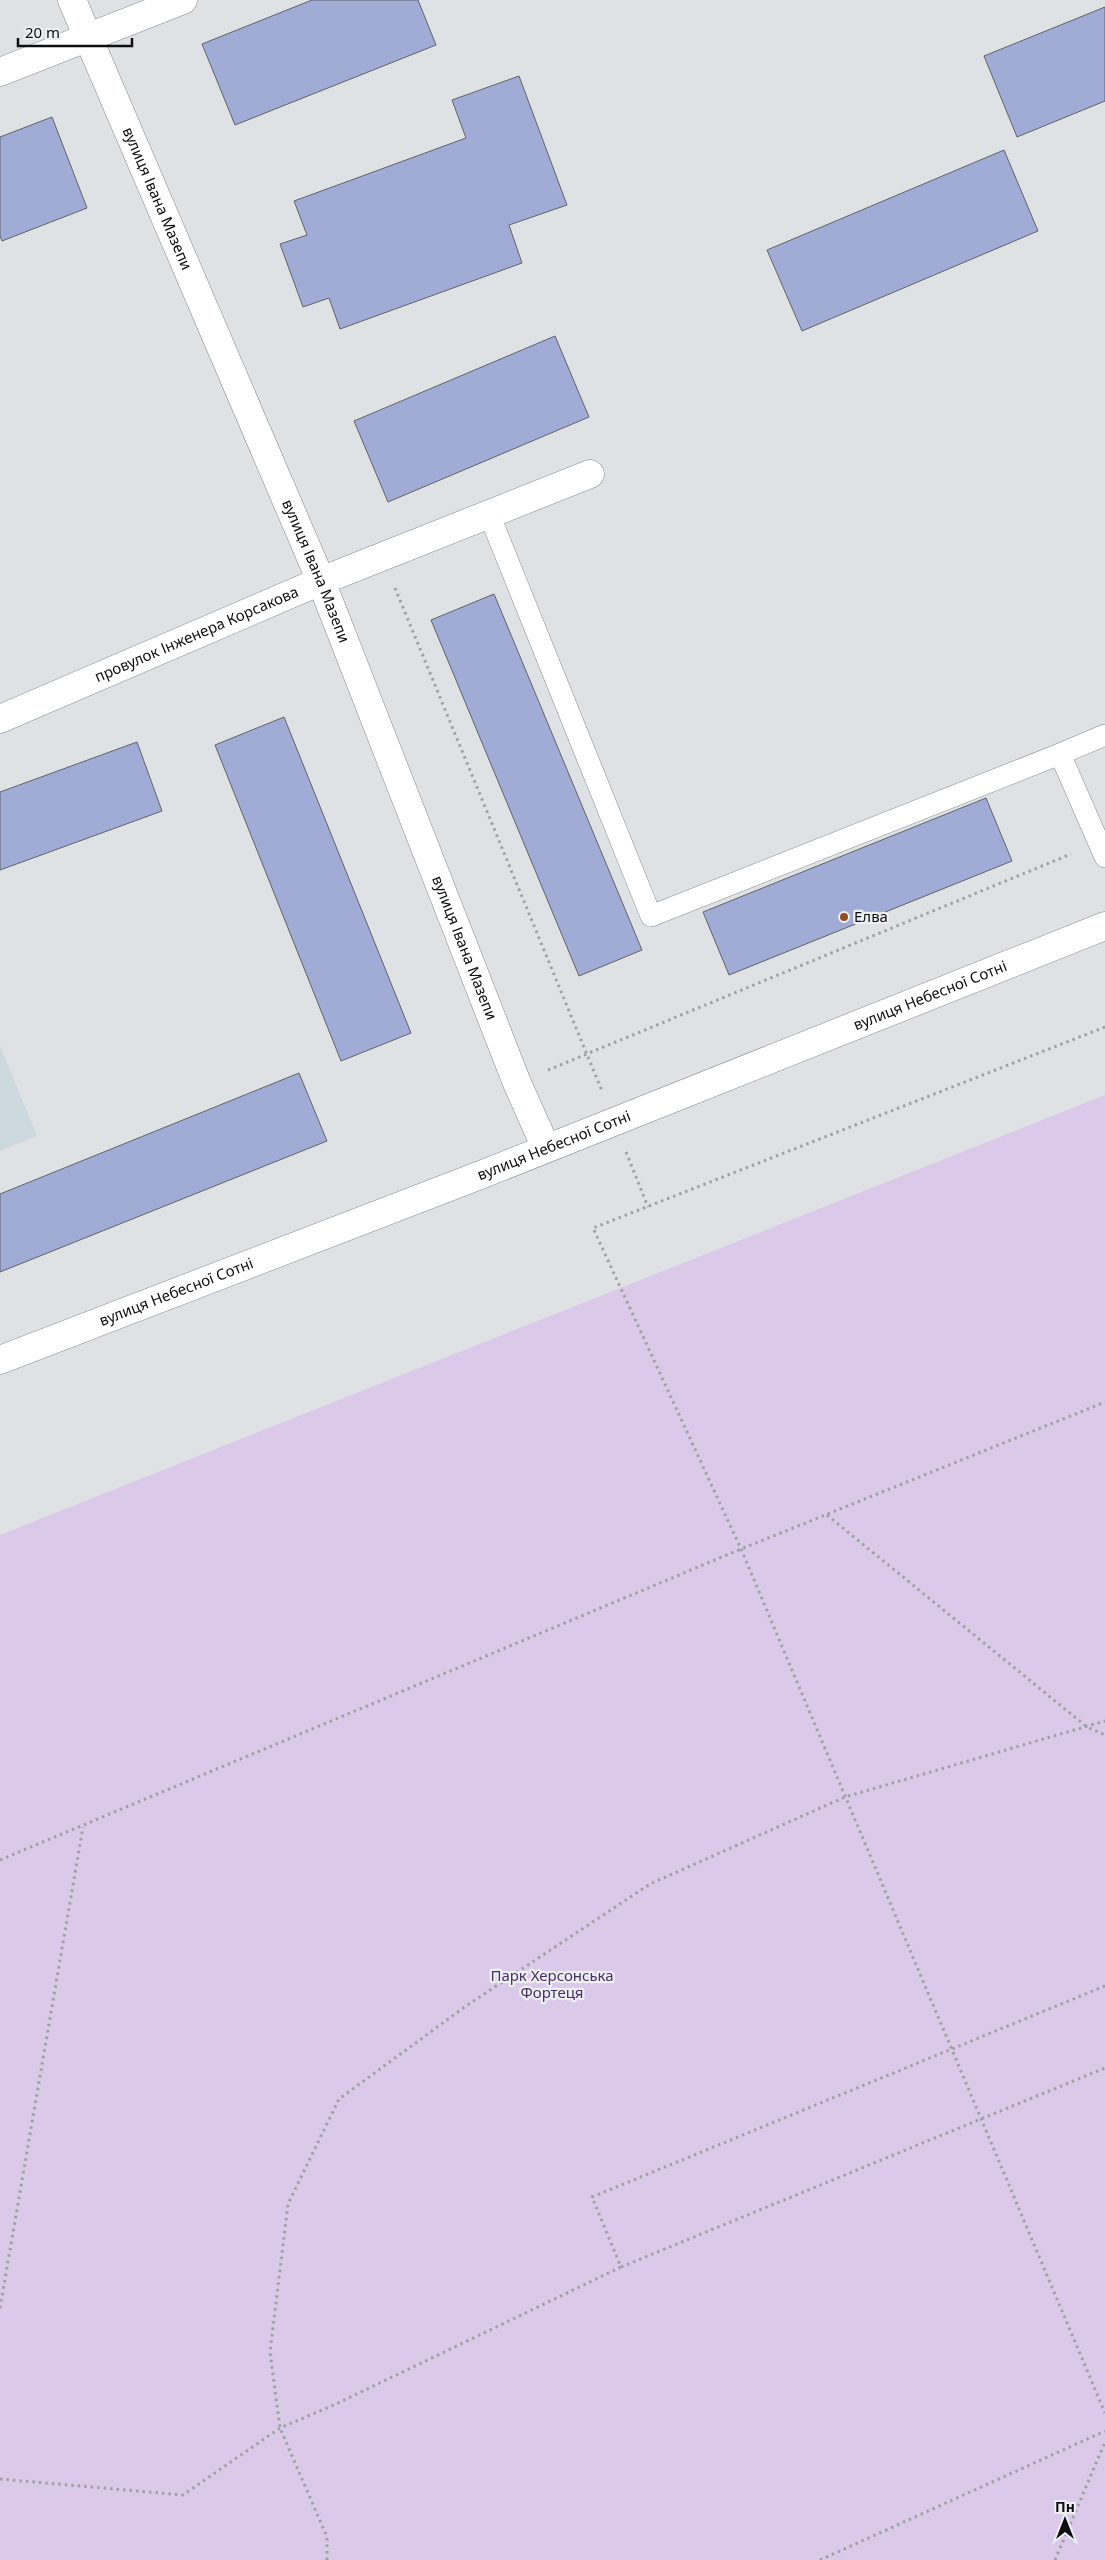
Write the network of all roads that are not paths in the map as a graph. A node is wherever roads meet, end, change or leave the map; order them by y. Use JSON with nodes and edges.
{"nodes":[{"id":1,"x":72,"y":0,"type":"edge"},
{"id":2,"x":183,"y":0,"type":"edge"},
{"id":3,"x":87,"y":38,"type":"junction"},
{"id":4,"x":0,"y":72,"type":"edge"},
{"id":5,"x":590,"y":474,"type":"dead end"},
{"id":6,"x":490,"y":514,"type":"junction"},
{"id":7,"x":321,"y":581,"type":"junction"},
{"id":8,"x":0,"y":719,"type":"edge"},
{"id":9,"x":1105,"y":735,"type":"edge"},
{"id":10,"x":1060,"y":754,"type":"junction"},
{"id":11,"x":1102,"y":850,"type":"edge"},
{"id":12,"x":1105,"y":926,"type":"edge"},
{"id":13,"x":546,"y":1148,"type":"junction"},
{"id":14,"x":0,"y":1360,"type":"edge"}],
"edges":[{"from":1,"to":3,"type":"street","name":"вулиця Івана Мазепи"},
{"from":2,"to":3,"type":"street"},
{"from":3,"to":4,"type":"street"},
{"from":3,"to":7,"type":"street","name":"вулиця Івана Мазепи"},
{"from":5,"to":6,"type":"street","name":"провулок Інженера Корсакова"},
{"from":6,"to":7,"type":"street","name":"провулок Інженера Корсакова"},
{"from":6,"to":10,"type":"lane"},
{"from":7,"to":8,"type":"street","name":"провулок Інженера Корсакова"},
{"from":7,"to":13,"type":"street","name":"вулиця Івана Мазепи"},
{"from":9,"to":10,"type":"lane"},
{"from":10,"to":11,"type":"lane"},
{"from":12,"to":13,"type":"street","name":"вулиця Небесної Сотні"},
{"from":13,"to":14,"type":"street","name":"вулиця Небесної Сотні"}]}
